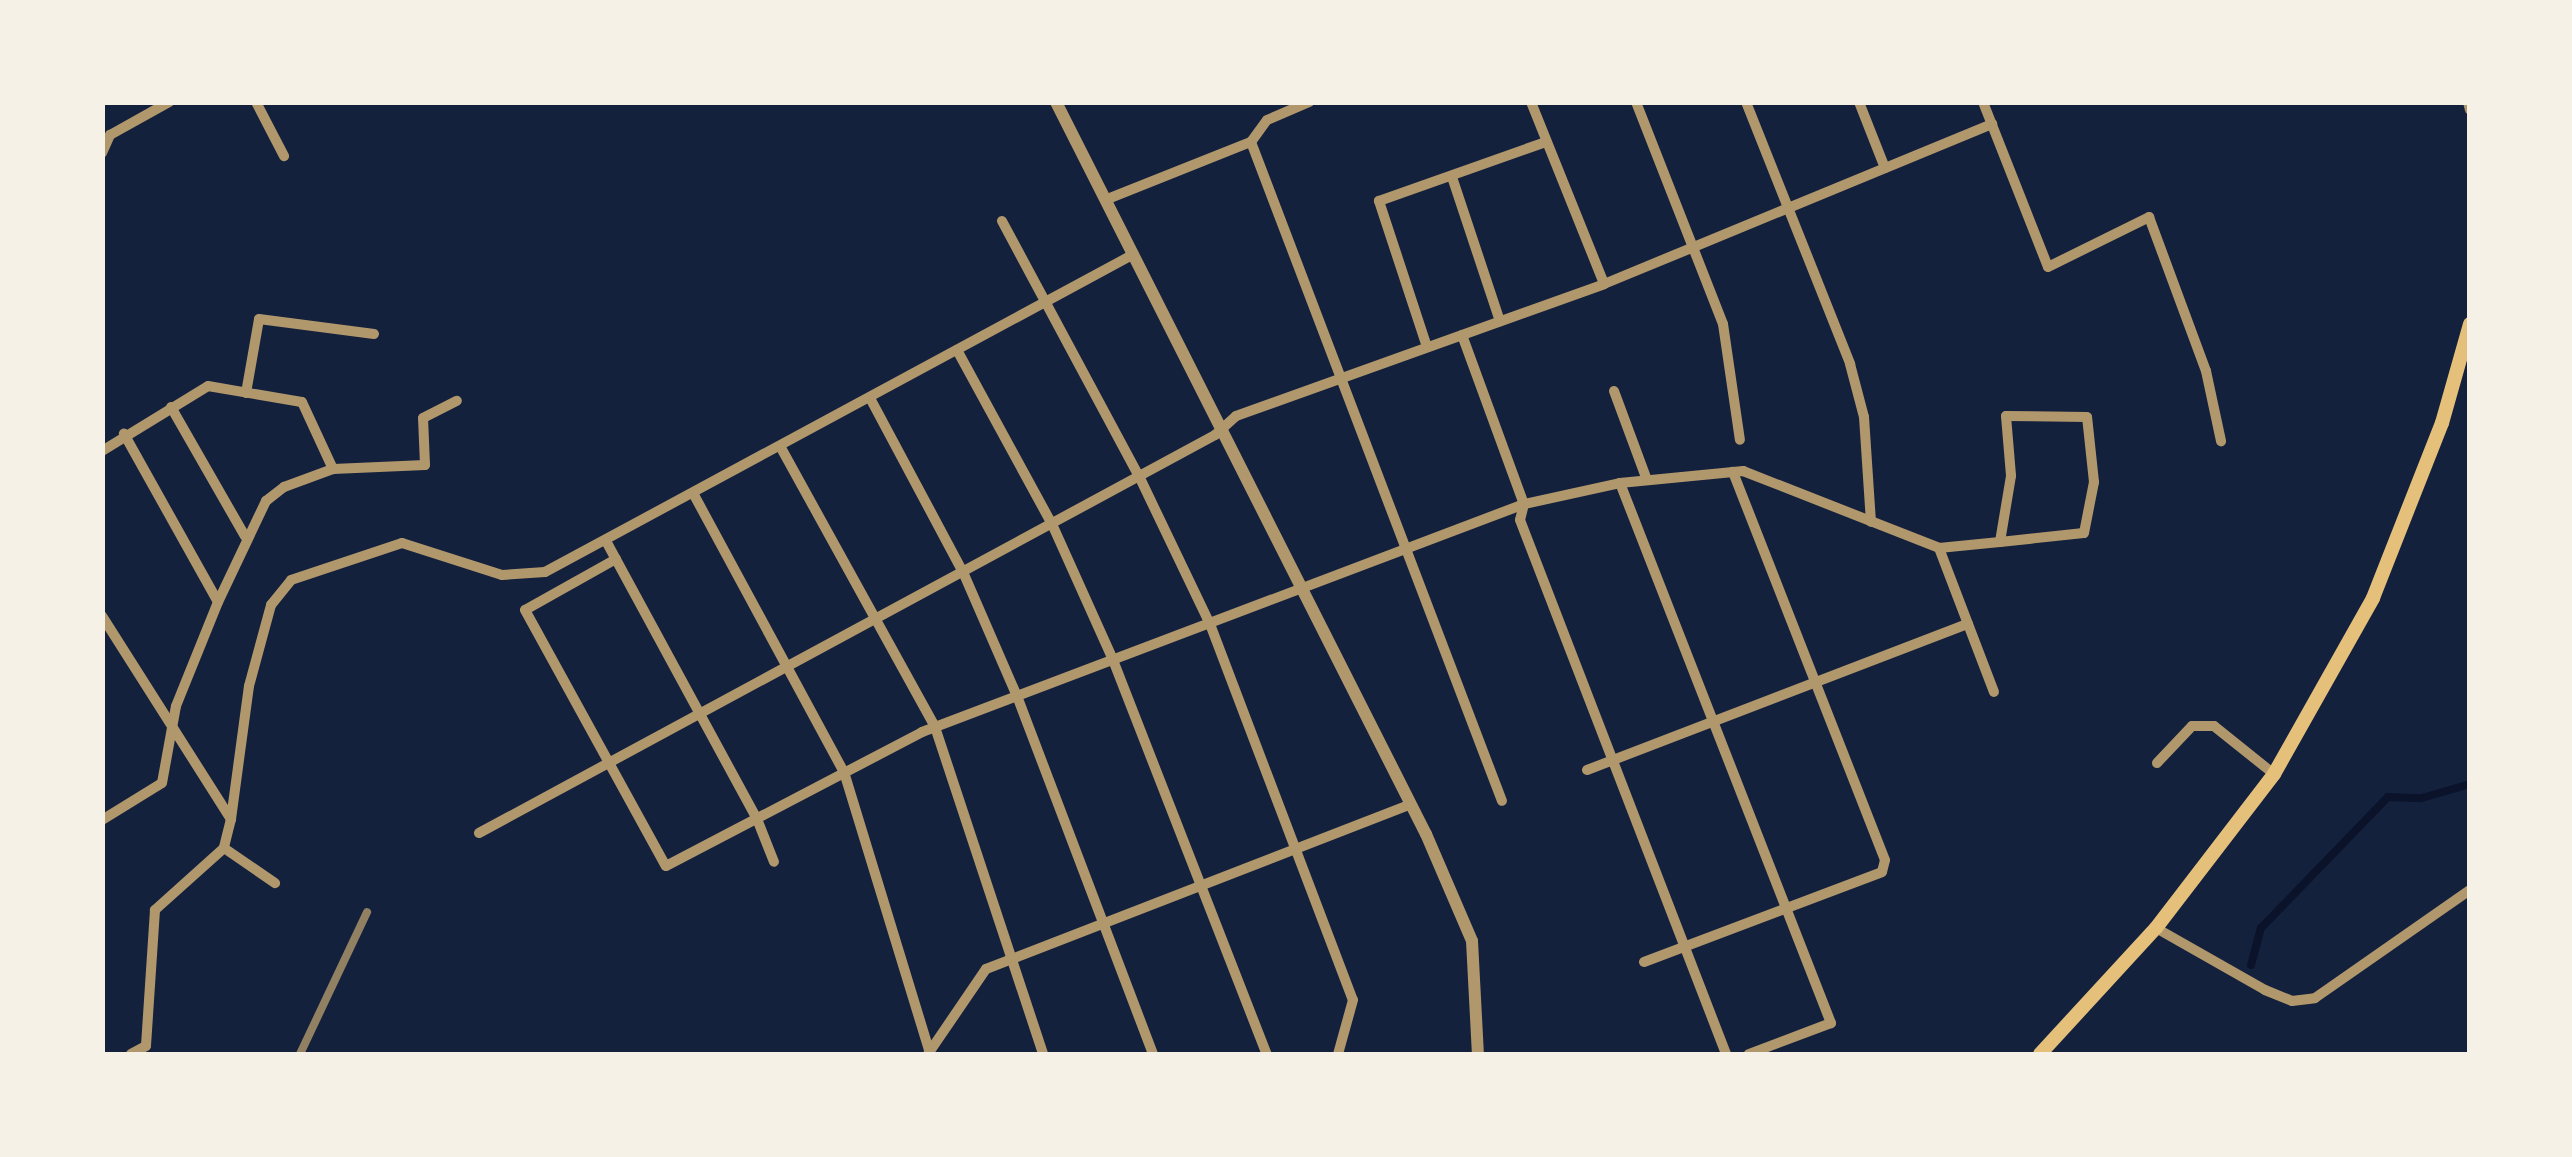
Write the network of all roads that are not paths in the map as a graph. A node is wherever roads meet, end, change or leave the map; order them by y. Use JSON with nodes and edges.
{"nodes":[{"id":1,"x":169,"y":102,"type":"edge"},
{"id":2,"x":256,"y":102,"type":"edge"},
{"id":3,"x":1056,"y":102,"type":"edge"},
{"id":4,"x":1310,"y":102,"type":"edge"},
{"id":5,"x":1531,"y":102,"type":"edge"},
{"id":6,"x":1636,"y":102,"type":"edge"},
{"id":7,"x":1746,"y":102,"type":"edge"},
{"id":8,"x":1859,"y":102,"type":"edge"},
{"id":9,"x":1983,"y":102,"type":"edge"},
{"id":10,"x":1992,"y":124,"type":"junction"},
{"id":11,"x":1252,"y":142,"type":"junction"},
{"id":12,"x":1546,"y":142,"type":"junction"},
{"id":13,"x":102,"y":153,"type":"edge"},
{"id":14,"x":284,"y":156,"type":"dead end"},
{"id":15,"x":1886,"y":168,"type":"junction"},
{"id":16,"x":1452,"y":177,"type":"junction"},
{"id":17,"x":1105,"y":200,"type":"junction"},
{"id":18,"x":1790,"y":209,"type":"junction"},
{"id":19,"x":1002,"y":221,"type":"dead end"},
{"id":20,"x":1694,"y":248,"type":"junction"},
{"id":21,"x":1134,"y":254,"type":"junction"},
{"id":22,"x":1604,"y":284,"type":"junction"},
{"id":23,"x":1045,"y":302,"type":"junction"},
{"id":24,"x":1500,"y":321,"type":"junction"},
{"id":25,"x":2470,"y":324,"type":"edge"},
{"id":26,"x":374,"y":334,"type":"dead end"},
{"id":27,"x":1462,"y":335,"type":"junction"},
{"id":28,"x":1427,"y":347,"type":"junction"},
{"id":29,"x":957,"y":350,"type":"junction"},
{"id":30,"x":1338,"y":378,"type":"junction"},
{"id":31,"x":1614,"y":391,"type":"dead end"},
{"id":32,"x":246,"y":393,"type":"junction"},
{"id":33,"x":870,"y":398,"type":"junction"},
{"id":34,"x":456,"y":400,"type":"dead end"},
{"id":35,"x":171,"y":407,"type":"junction"},
{"id":36,"x":1224,"y":424,"type":"junction"},
{"id":37,"x":124,"y":434,"type":"junction"},
{"id":38,"x":1740,"y":440,"type":"dead end"},
{"id":39,"x":2221,"y":441,"type":"dead end"},
{"id":40,"x":780,"y":446,"type":"junction"},
{"id":41,"x":102,"y":451,"type":"edge"},
{"id":42,"x":333,"y":469,"type":"junction"},
{"id":43,"x":1734,"y":472,"type":"junction"},
{"id":44,"x":1139,"y":476,"type":"junction"},
{"id":45,"x":1647,"y":480,"type":"junction"},
{"id":46,"x":1620,"y":482,"type":"junction"},
{"id":47,"x":694,"y":493,"type":"junction"},
{"id":48,"x":1524,"y":504,"type":"junction"},
{"id":49,"x":1871,"y":522,"type":"junction"},
{"id":50,"x":1052,"y":524,"type":"junction"},
{"id":51,"x":245,"y":536,"type":"junction"},
{"id":52,"x":606,"y":540,"type":"junction"},
{"id":53,"x":2000,"y":542,"type":"junction"},
{"id":54,"x":1939,"y":548,"type":"junction"},
{"id":55,"x":1406,"y":550,"type":"junction"},
{"id":56,"x":616,"y":559,"type":"junction"},
{"id":57,"x":963,"y":572,"type":"junction"},
{"id":58,"x":1304,"y":589,"type":"junction"},
{"id":59,"x":218,"y":602,"type":"junction"},
{"id":60,"x":102,"y":616,"type":"edge"},
{"id":61,"x":875,"y":619,"type":"junction"},
{"id":62,"x":1210,"y":624,"type":"junction"},
{"id":63,"x":1968,"y":624,"type":"junction"},
{"id":64,"x":1113,"y":660,"type":"junction"},
{"id":65,"x":788,"y":666,"type":"junction"},
{"id":66,"x":1816,"y":683,"type":"junction"},
{"id":67,"x":1994,"y":692,"type":"dead end"},
{"id":68,"x":1018,"y":696,"type":"junction"},
{"id":69,"x":700,"y":714,"type":"junction"},
{"id":70,"x":1714,"y":722,"type":"junction"},
{"id":71,"x":934,"y":727,"type":"junction"},
{"id":72,"x":174,"y":732,"type":"junction"},
{"id":73,"x":1613,"y":760,"type":"junction"},
{"id":74,"x":609,"y":763,"type":"junction"},
{"id":75,"x":2157,"y":763,"type":"dead end"},
{"id":76,"x":1587,"y":770,"type":"dead end"},
{"id":77,"x":844,"y":772,"type":"junction"},
{"id":78,"x":2274,"y":774,"type":"junction"},
{"id":79,"x":1502,"y":801,"type":"dead end"},
{"id":80,"x":1411,"y":804,"type":"junction"},
{"id":81,"x":231,"y":819,"type":"junction"},
{"id":82,"x":757,"y":819,"type":"junction"},
{"id":83,"x":102,"y":820,"type":"edge"},
{"id":84,"x":479,"y":833,"type":"dead end"},
{"id":85,"x":224,"y":848,"type":"junction"},
{"id":86,"x":1295,"y":848,"type":"junction"},
{"id":87,"x":774,"y":862,"type":"dead end"},
{"id":88,"x":275,"y":883,"type":"dead end"},
{"id":89,"x":1200,"y":886,"type":"junction"},
{"id":90,"x":2470,"y":890,"type":"edge"},
{"id":91,"x":1785,"y":910,"type":"junction"},
{"id":92,"x":1104,"y":923,"type":"junction"},
{"id":93,"x":2156,"y":928,"type":"junction"},
{"id":94,"x":1684,"y":948,"type":"junction"},
{"id":95,"x":1007,"y":960,"type":"junction"},
{"id":96,"x":1644,"y":962,"type":"dead end"},
{"id":97,"x":131,"y":1054,"type":"edge"},
{"id":98,"x":929,"y":1054,"type":"edge"},
{"id":99,"x":1043,"y":1054,"type":"edge"},
{"id":100,"x":1154,"y":1054,"type":"edge"},
{"id":101,"x":1266,"y":1054,"type":"edge"},
{"id":102,"x":1338,"y":1054,"type":"edge"},
{"id":103,"x":1478,"y":1054,"type":"edge"},
{"id":104,"x":1726,"y":1054,"type":"edge"},
{"id":105,"x":1749,"y":1054,"type":"edge"},
{"id":106,"x":2040,"y":1054,"type":"edge"}],
"edges":[{"from":1,"to":13,"type":"street"},
{"from":2,"to":14,"type":"street"},
{"from":3,"to":17,"type":"street"},
{"from":4,"to":11,"type":"street"},
{"from":5,"to":12,"type":"street"},
{"from":6,"to":20,"type":"street"},
{"from":7,"to":18,"type":"street"},
{"from":8,"to":15,"type":"street"},
{"from":9,"to":10,"type":"street"},
{"from":10,"to":15,"type":"street"},
{"from":10,"to":39,"type":"street"},
{"from":11,"to":17,"type":"street"},
{"from":11,"to":30,"type":"street"},
{"from":12,"to":16,"type":"street"},
{"from":12,"to":22,"type":"street"},
{"from":15,"to":18,"type":"street"},
{"from":16,"to":24,"type":"street"},
{"from":16,"to":28,"type":"street"},
{"from":17,"to":21,"type":"street"},
{"from":18,"to":20,"type":"street"},
{"from":18,"to":49,"type":"street"},
{"from":19,"to":23,"type":"street"},
{"from":20,"to":22,"type":"street"},
{"from":20,"to":38,"type":"street"},
{"from":21,"to":23,"type":"street"},
{"from":21,"to":36,"type":"street"},
{"from":22,"to":24,"type":"street"},
{"from":23,"to":29,"type":"street"},
{"from":23,"to":44,"type":"street"},
{"from":24,"to":27,"type":"street"},
{"from":25,"to":78,"type":"main road"},
{"from":26,"to":32,"type":"street"},
{"from":27,"to":28,"type":"street"},
{"from":27,"to":48,"type":"street"},
{"from":28,"to":30,"type":"street"},
{"from":29,"to":33,"type":"street"},
{"from":29,"to":50,"type":"street"},
{"from":30,"to":36,"type":"street"},
{"from":30,"to":55,"type":"street"},
{"from":31,"to":45,"type":"street"},
{"from":32,"to":35,"type":"street"},
{"from":32,"to":42,"type":"street"},
{"from":33,"to":40,"type":"street"},
{"from":33,"to":57,"type":"street"},
{"from":34,"to":42,"type":"street"},
{"from":35,"to":37,"type":"street"},
{"from":35,"to":51,"type":"street"},
{"from":36,"to":44,"type":"street"},
{"from":36,"to":58,"type":"street"},
{"from":37,"to":41,"type":"street"},
{"from":37,"to":59,"type":"street"},
{"from":40,"to":47,"type":"street"},
{"from":40,"to":61,"type":"street"},
{"from":42,"to":51,"type":"street"},
{"from":43,"to":45,"type":"street"},
{"from":43,"to":49,"type":"street"},
{"from":43,"to":66,"type":"street"},
{"from":44,"to":50,"type":"street"},
{"from":44,"to":62,"type":"street"},
{"from":45,"to":46,"type":"street"},
{"from":46,"to":48,"type":"street"},
{"from":46,"to":70,"type":"street"},
{"from":47,"to":52,"type":"street"},
{"from":47,"to":65,"type":"street"},
{"from":48,"to":55,"type":"street"},
{"from":48,"to":73,"type":"street"},
{"from":49,"to":54,"type":"street"},
{"from":50,"to":57,"type":"street"},
{"from":50,"to":64,"type":"street"},
{"from":51,"to":59,"type":"street"},
{"from":52,"to":56,"type":"street"},
{"from":52,"to":81,"type":"street"},
{"from":53,"to":53,"type":"street"},
{"from":53,"to":54,"type":"street"},
{"from":54,"to":63,"type":"street"},
{"from":55,"to":58,"type":"street"},
{"from":55,"to":79,"type":"street"},
{"from":56,"to":69,"type":"street"},
{"from":56,"to":74,"type":"street"},
{"from":57,"to":61,"type":"street"},
{"from":57,"to":68,"type":"street"},
{"from":58,"to":62,"type":"street"},
{"from":58,"to":80,"type":"street"},
{"from":59,"to":72,"type":"street"},
{"from":60,"to":72,"type":"street"},
{"from":61,"to":65,"type":"street"},
{"from":61,"to":71,"type":"street"},
{"from":62,"to":64,"type":"street"},
{"from":62,"to":86,"type":"street"},
{"from":63,"to":66,"type":"street"},
{"from":63,"to":67,"type":"street"},
{"from":64,"to":68,"type":"street"},
{"from":64,"to":89,"type":"street"},
{"from":65,"to":69,"type":"street"},
{"from":65,"to":77,"type":"street"},
{"from":66,"to":70,"type":"street"},
{"from":66,"to":91,"type":"street"},
{"from":68,"to":71,"type":"street"},
{"from":68,"to":92,"type":"street"},
{"from":69,"to":74,"type":"street"},
{"from":69,"to":82,"type":"street"},
{"from":70,"to":73,"type":"street"},
{"from":70,"to":91,"type":"street"},
{"from":71,"to":77,"type":"street"},
{"from":71,"to":95,"type":"street"},
{"from":72,"to":81,"type":"street"},
{"from":72,"to":83,"type":"street"},
{"from":73,"to":76,"type":"street"},
{"from":73,"to":94,"type":"street"},
{"from":74,"to":82,"type":"street"},
{"from":74,"to":84,"type":"street"},
{"from":75,"to":78,"type":"street"},
{"from":77,"to":82,"type":"street"},
{"from":77,"to":98,"type":"street"},
{"from":78,"to":93,"type":"main road"},
{"from":80,"to":86,"type":"street"},
{"from":80,"to":103,"type":"street"},
{"from":81,"to":85,"type":"street"},
{"from":82,"to":87,"type":"street"},
{"from":85,"to":88,"type":"street"},
{"from":85,"to":97,"type":"street"},
{"from":86,"to":89,"type":"street"},
{"from":86,"to":102,"type":"street"},
{"from":89,"to":92,"type":"street"},
{"from":89,"to":101,"type":"street"},
{"from":90,"to":93,"type":"street"},
{"from":91,"to":94,"type":"street"},
{"from":91,"to":105,"type":"street"},
{"from":92,"to":95,"type":"street"},
{"from":92,"to":100,"type":"street"},
{"from":93,"to":106,"type":"main road"},
{"from":94,"to":96,"type":"street"},
{"from":94,"to":104,"type":"street"},
{"from":95,"to":98,"type":"street"},
{"from":95,"to":99,"type":"street"}]}
